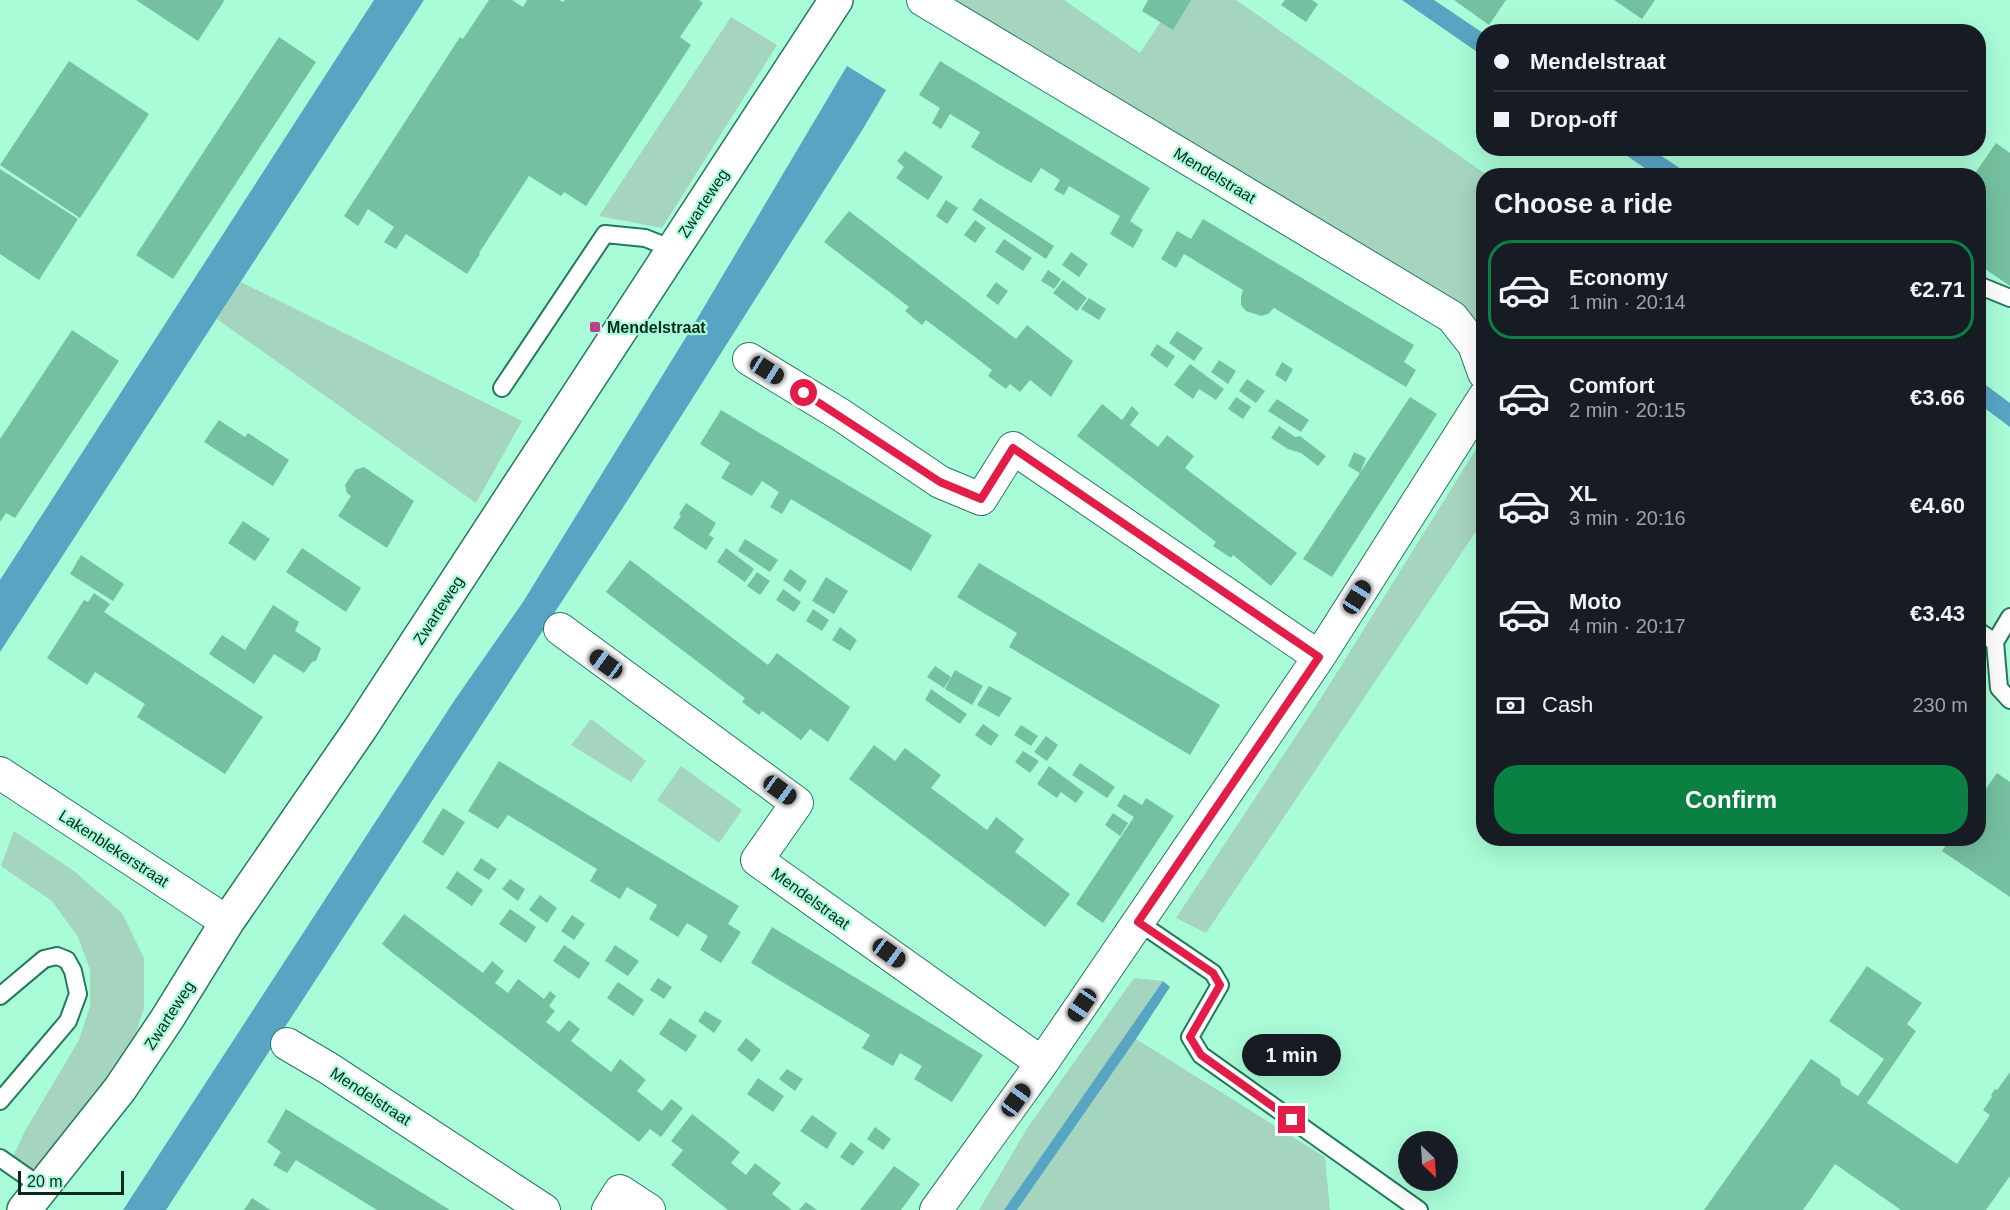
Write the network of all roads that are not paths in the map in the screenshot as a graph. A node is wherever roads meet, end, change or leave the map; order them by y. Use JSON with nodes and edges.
{"nodes":[{"id":1,"x":836,"y":0,"type":"edge"},
{"id":2,"x":922,"y":0,"type":"edge"},
{"id":3,"x":673,"y":249,"type":"junction"},
{"id":4,"x":1986,"y":288,"type":"edge"},
{"id":5,"x":2010,"y":298,"type":"edge"},
{"id":6,"x":1476,"y":351,"type":"edge"},
{"id":7,"x":749,"y":358,"type":"dead end"},
{"id":8,"x":502,"y":388,"type":"dead end"},
{"id":9,"x":1476,"y":410,"type":"edge"},
{"id":10,"x":2010,"y":617,"type":"edge"},
{"id":11,"x":560,"y":629,"type":"dead end"},
{"id":12,"x":1986,"y":636,"type":"edge"},
{"id":13,"x":1995,"y":642,"type":"junction"},
{"id":14,"x":1319,"y":657,"type":"junction"},
{"id":15,"x":2010,"y":700,"type":"edge"},
{"id":16,"x":0,"y":773,"type":"edge"},
{"id":17,"x":227,"y":922,"type":"junction"},
{"id":18,"x":1138,"y":922,"type":"junction"},
{"id":19,"x":0,"y":996,"type":"edge"},
{"id":20,"x":287,"y":1044,"type":"dead end"},
{"id":21,"x":1042,"y":1064,"type":"junction"},
{"id":22,"x":0,"y":1101,"type":"edge"},
{"id":23,"x":0,"y":1158,"type":"edge"},
{"id":24,"x":34,"y":1199,"type":"edge"},
{"id":25,"x":544,"y":1210,"type":"edge"},
{"id":26,"x":608,"y":1210,"type":"edge"},
{"id":27,"x":649,"y":1210,"type":"edge"},
{"id":28,"x":936,"y":1210,"type":"edge"},
{"id":29,"x":1419,"y":1210,"type":"edge"}],
"edges":[{"from":1,"to":3,"type":"street","name":"Zwarteweg"},
{"from":2,"to":6,"type":"street","name":"Mendelstraat"},
{"from":3,"to":8,"type":"lane"},
{"from":3,"to":17,"type":"street","name":"Zwarteweg"},
{"from":4,"to":5,"type":"lane"},
{"from":7,"to":14,"type":"street"},
{"from":9,"to":14,"type":"street"},
{"from":10,"to":13,"type":"lane"},
{"from":11,"to":21,"type":"street","name":"Mendelstraat"},
{"from":12,"to":13,"type":"lane"},
{"from":13,"to":15,"type":"lane"},
{"from":14,"to":18,"type":"street"},
{"from":16,"to":17,"type":"street","name":"Lakenblekerstraat"},
{"from":17,"to":24,"type":"street","name":"Zwarteweg"},
{"from":18,"to":21,"type":"street"},
{"from":18,"to":29,"type":"lane"},
{"from":19,"to":22,"type":"lane"},
{"from":20,"to":25,"type":"street","name":"Mendelstraat"},
{"from":21,"to":28,"type":"street"},
{"from":23,"to":24,"type":"lane"},
{"from":26,"to":27,"type":"street"}]}
